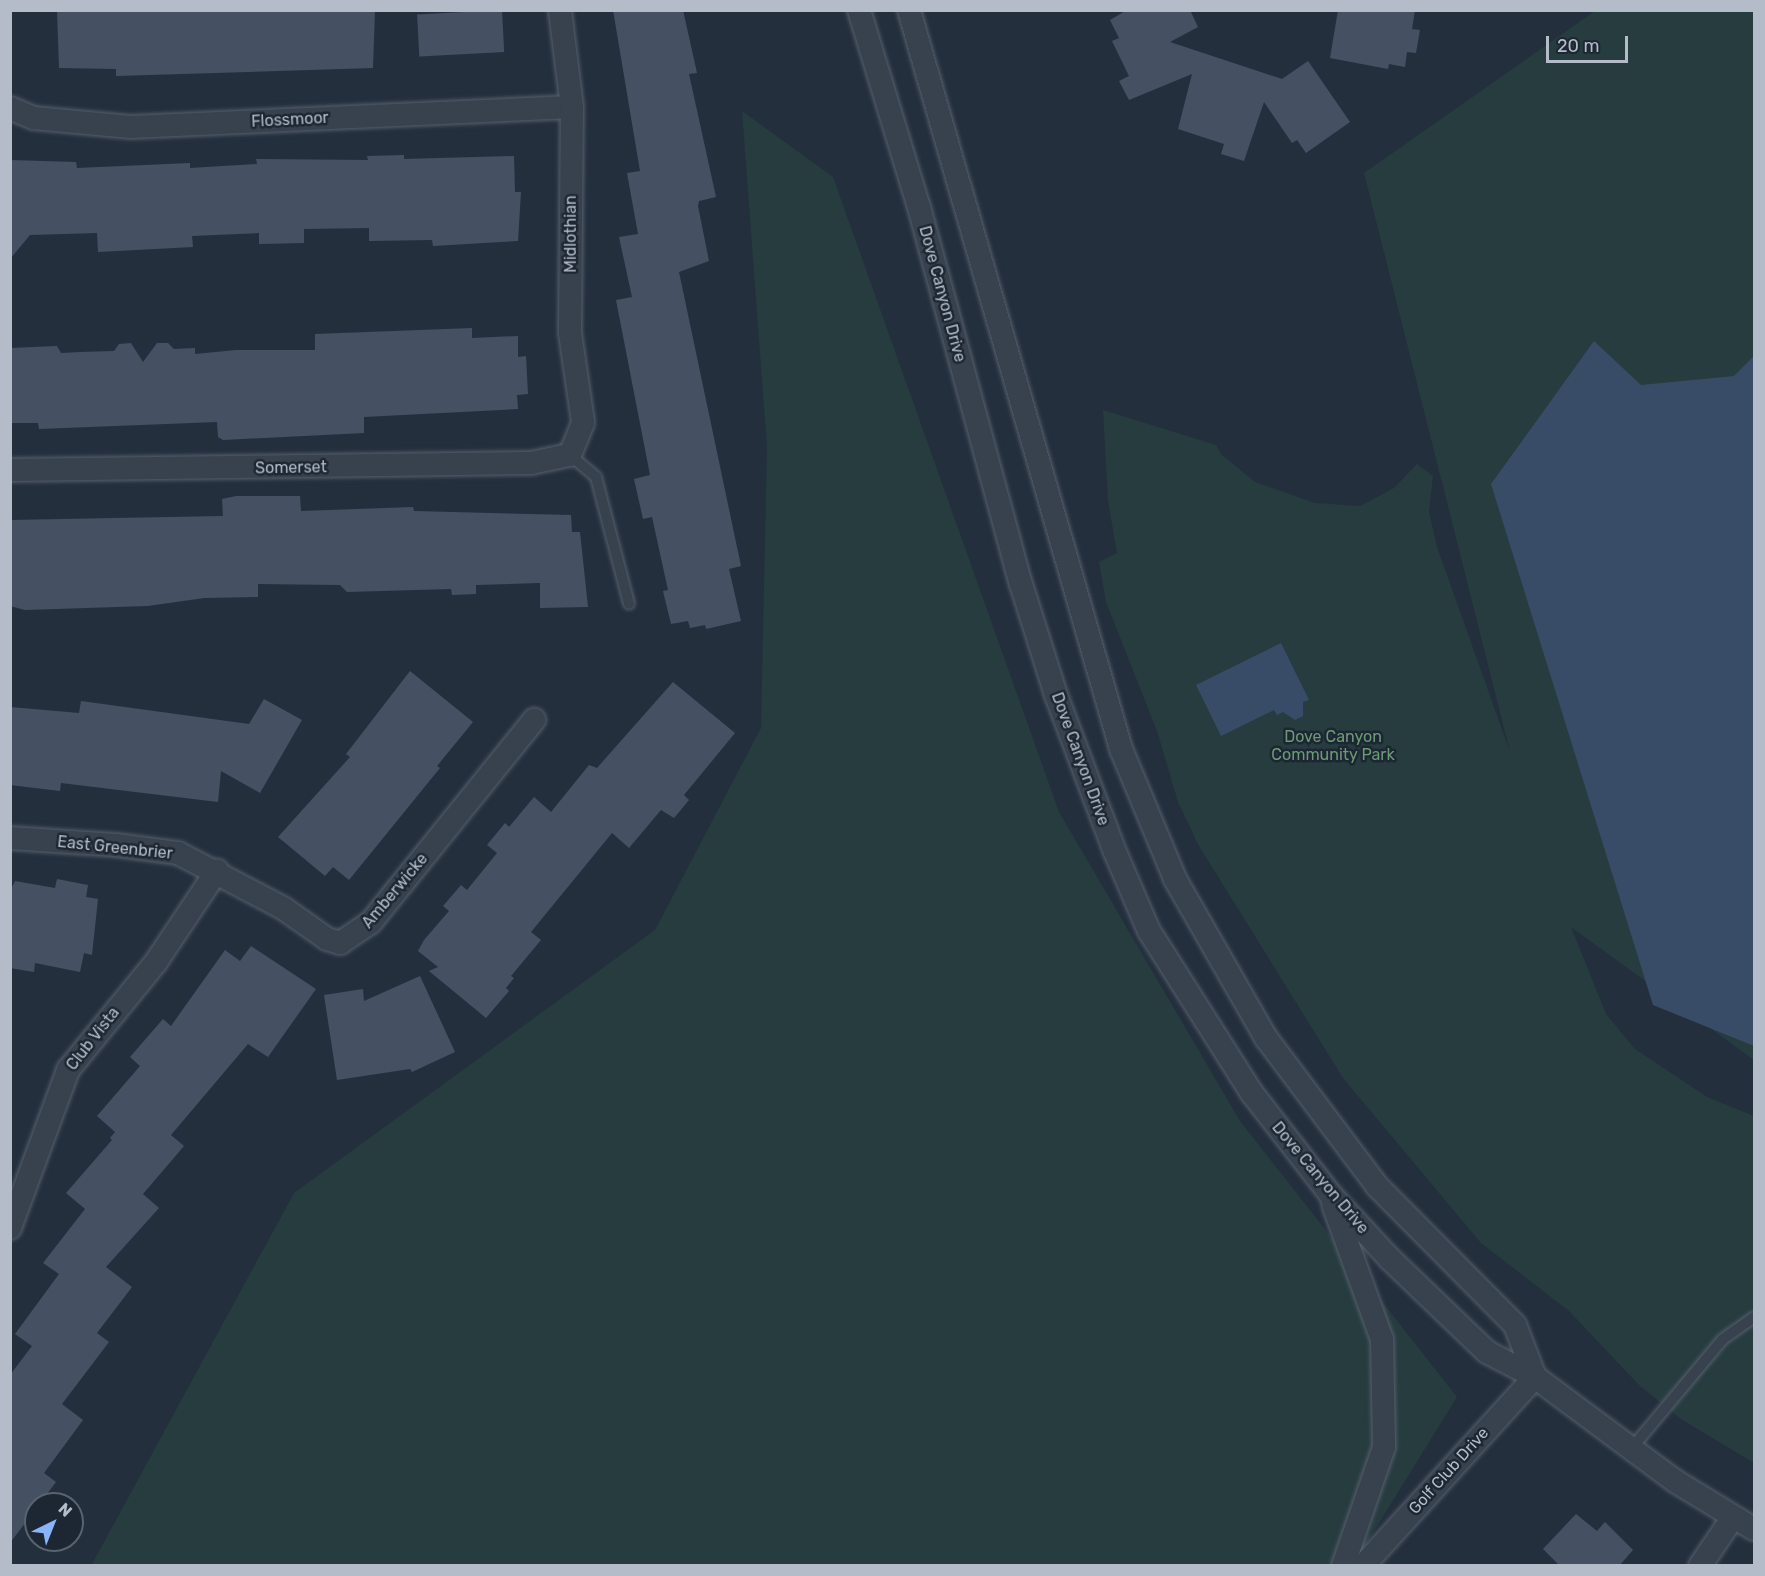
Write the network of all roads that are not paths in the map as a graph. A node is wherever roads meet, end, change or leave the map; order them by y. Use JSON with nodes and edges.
{"nodes":[{"id":1,"x":560,"y":10,"type":"edge"},
{"id":2,"x":859,"y":10,"type":"edge"},
{"id":3,"x":909,"y":10,"type":"edge"},
{"id":4,"x":572,"y":107,"type":"junction"},
{"id":5,"x":10,"y":108,"type":"edge"},
{"id":6,"x":570,"y":455,"type":"junction"},
{"id":7,"x":10,"y":470,"type":"edge"},
{"id":8,"x":629,"y":604,"type":"dead end"},
{"id":9,"x":534,"y":720,"type":"dead end"},
{"id":10,"x":10,"y":838,"type":"edge"},
{"id":11,"x":217,"y":871,"type":"junction"},
{"id":12,"x":1330,"y":1194,"type":"junction"},
{"id":13,"x":10,"y":1228,"type":"edge"},
{"id":14,"x":1755,"y":1317,"type":"edge"},
{"id":15,"x":1535,"y":1377,"type":"junction"},
{"id":16,"x":1631,"y":1449,"type":"junction"},
{"id":17,"x":1733,"y":1517,"type":"junction"},
{"id":18,"x":1755,"y":1529,"type":"edge"},
{"id":19,"x":1343,"y":1566,"type":"edge"},
{"id":20,"x":1363,"y":1566,"type":"edge"},
{"id":21,"x":1700,"y":1566,"type":"edge"}],
"edges":[{"from":1,"to":4,"type":"street","name":"Midlothian"},
{"from":2,"to":12,"type":"street","name":"Dove Canyon Drive"},
{"from":3,"to":15,"type":"street"},
{"from":4,"to":5,"type":"street","name":"Flossmoor"},
{"from":4,"to":6,"type":"street","name":"Midlothian"},
{"from":6,"to":7,"type":"street","name":"Somerset"},
{"from":6,"to":8,"type":"lane"},
{"from":9,"to":11,"type":"street","name":"Amberwicke"},
{"from":10,"to":11,"type":"street","name":"East Greenbrier"},
{"from":11,"to":13,"type":"street","name":"Club Vista"},
{"from":12,"to":15,"type":"street","name":"Dove Canyon Drive"},
{"from":12,"to":19,"type":"street"},
{"from":14,"to":16,"type":"lane"},
{"from":15,"to":16,"type":"street","name":"Dove Canyon Drive"},
{"from":15,"to":20,"type":"street","name":"Golf Club Drive"},
{"from":16,"to":17,"type":"street","name":"Dove Canyon Drive"},
{"from":17,"to":18,"type":"street","name":"Dove Canyon Drive"},
{"from":17,"to":21,"type":"street"}]}
